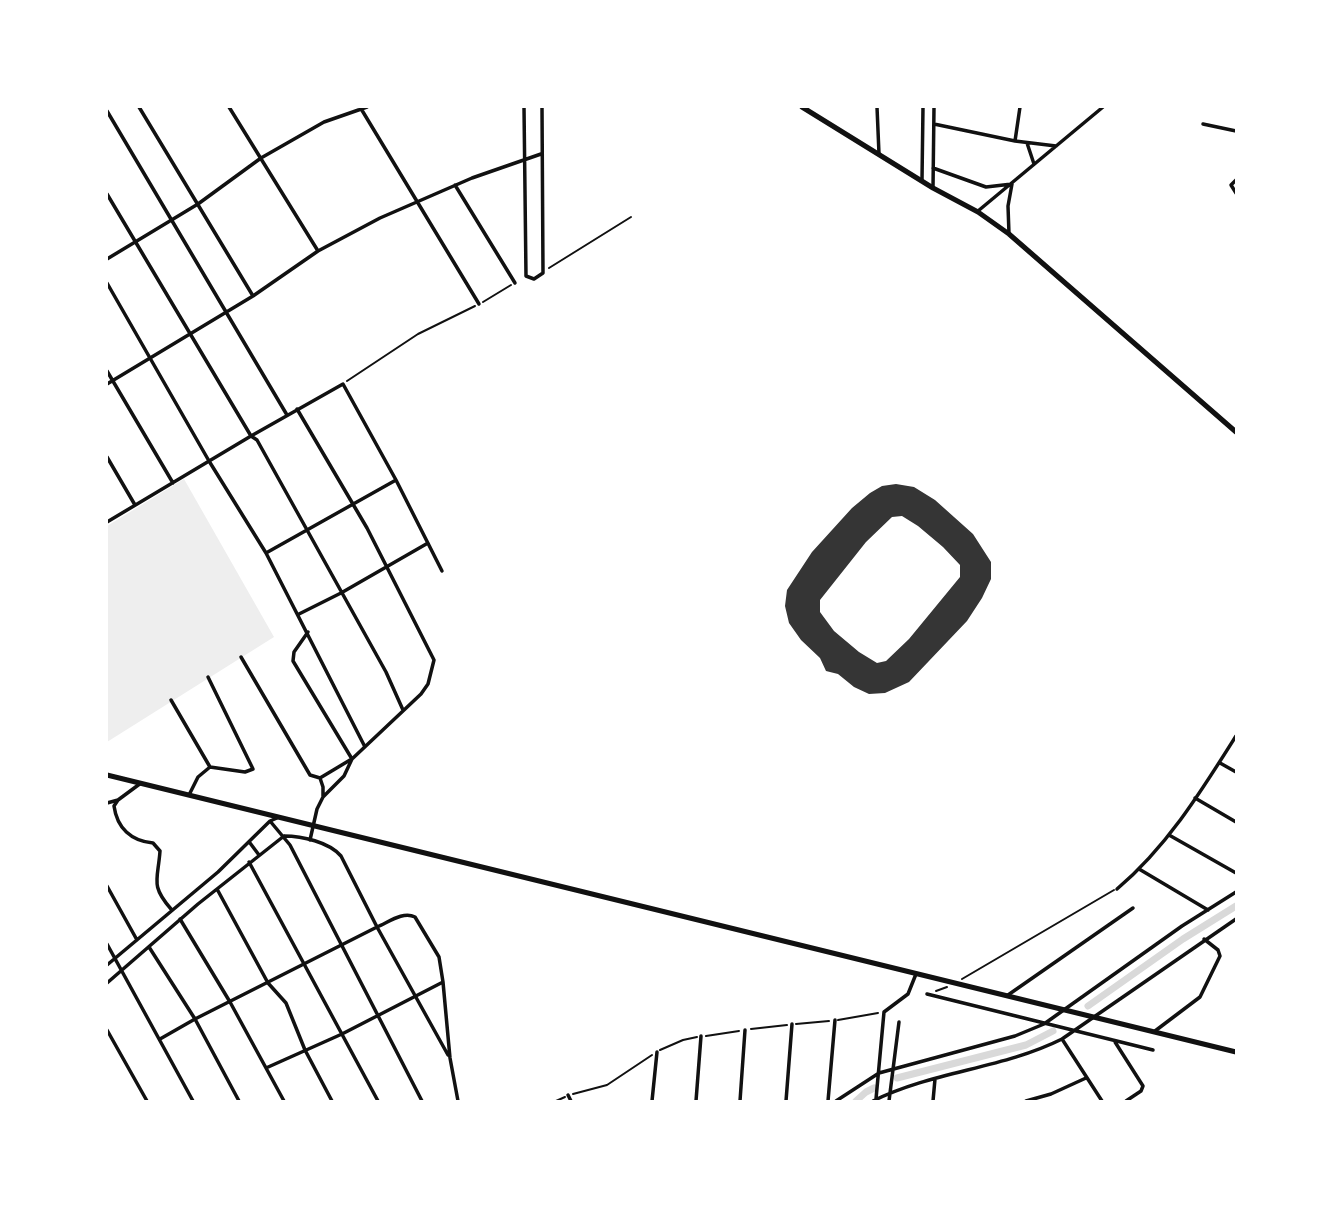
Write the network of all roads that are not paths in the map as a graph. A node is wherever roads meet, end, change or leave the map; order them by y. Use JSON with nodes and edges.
{"nodes":[{"id":1,"x":139,"y":107,"type":"edge"},
{"id":2,"x":229,"y":107,"type":"edge"},
{"id":3,"x":367,"y":107,"type":"edge"},
{"id":4,"x":524,"y":107,"type":"edge"},
{"id":5,"x":542,"y":107,"type":"edge"},
{"id":6,"x":802,"y":107,"type":"edge"},
{"id":7,"x":877,"y":107,"type":"edge"},
{"id":8,"x":923,"y":107,"type":"edge"},
{"id":9,"x":934,"y":107,"type":"edge"},
{"id":10,"x":1020,"y":107,"type":"edge"},
{"id":11,"x":1103,"y":107,"type":"edge"},
{"id":12,"x":361,"y":108,"type":"edge"},
{"id":13,"x":107,"y":111,"type":"edge"},
{"id":14,"x":934,"y":124,"type":"junction"},
{"id":15,"x":1203,"y":124,"type":"dead end"},
{"id":16,"x":1236,"y":131,"type":"edge"},
{"id":17,"x":1015,"y":141,"type":"junction"},
{"id":18,"x":1027,"y":142,"type":"junction"},
{"id":19,"x":1056,"y":146,"type":"junction"},
{"id":20,"x":541,"y":153,"type":"junction"},
{"id":21,"x":879,"y":154,"type":"junction"},
{"id":22,"x":261,"y":158,"type":"junction"},
{"id":23,"x":524,"y":160,"type":"junction"},
{"id":24,"x":1034,"y":164,"type":"junction"},
{"id":25,"x":933,"y":168,"type":"junction"},
{"id":26,"x":922,"y":180,"type":"junction"},
{"id":27,"x":1236,"y":180,"type":"edge"},
{"id":28,"x":1012,"y":184,"type":"junction"},
{"id":29,"x":455,"y":185,"type":"junction"},
{"id":30,"x":933,"y":188,"type":"junction"},
{"id":31,"x":1236,"y":193,"type":"edge"},
{"id":32,"x":107,"y":194,"type":"edge"},
{"id":33,"x":417,"y":202,"type":"junction"},
{"id":34,"x":198,"y":204,"type":"junction"},
{"id":35,"x":978,"y":212,"type":"junction"},
{"id":36,"x":172,"y":220,"type":"junction"},
{"id":37,"x":1009,"y":234,"type":"junction"},
{"id":38,"x":135,"y":242,"type":"junction"},
{"id":39,"x":318,"y":251,"type":"junction"},
{"id":40,"x":107,"y":259,"type":"edge"},
{"id":41,"x":107,"y":283,"type":"edge"},
{"id":42,"x":515,"y":283,"type":"road end"},
{"id":43,"x":253,"y":296,"type":"junction"},
{"id":44,"x":479,"y":304,"type":"road end"},
{"id":45,"x":227,"y":312,"type":"junction"},
{"id":46,"x":190,"y":335,"type":"junction"},
{"id":47,"x":151,"y":358,"type":"junction"},
{"id":48,"x":107,"y":371,"type":"edge"},
{"id":49,"x":112,"y":380,"type":"junction"},
{"id":50,"x":107,"y":384,"type":"edge"},
{"id":51,"x":297,"y":409,"type":"junction"},
{"id":52,"x":287,"y":415,"type":"junction"},
{"id":53,"x":1236,"y":432,"type":"edge"},
{"id":54,"x":251,"y":436,"type":"junction"},
{"id":55,"x":107,"y":457,"type":"edge"},
{"id":56,"x":209,"y":461,"type":"junction"},
{"id":57,"x":396,"y":480,"type":"junction"},
{"id":58,"x":173,"y":483,"type":"junction"},
{"id":59,"x":352,"y":504,"type":"junction"},
{"id":60,"x":135,"y":505,"type":"junction"},
{"id":61,"x":107,"y":523,"type":"edge"},
{"id":62,"x":308,"y":530,"type":"junction"},
{"id":63,"x":428,"y":543,"type":"junction"},
{"id":64,"x":266,"y":553,"type":"junction"},
{"id":65,"x":387,"y":567,"type":"junction"},
{"id":66,"x":442,"y":571,"type":"dead end"},
{"id":67,"x":341,"y":593,"type":"junction"},
{"id":68,"x":299,"y":614,"type":"junction"},
{"id":69,"x":308,"y":632,"type":"junction"},
{"id":70,"x":241,"y":657,"type":"dead end"},
{"id":71,"x":208,"y":677,"type":"dead end"},
{"id":72,"x":171,"y":700,"type":"dead end"},
{"id":73,"x":403,"y":710,"type":"junction"},
{"id":74,"x":1236,"y":736,"type":"edge"},
{"id":75,"x":365,"y":747,"type":"junction"},
{"id":76,"x":352,"y":759,"type":"junction"},
{"id":77,"x":1219,"y":763,"type":"junction"},
{"id":78,"x":210,"y":767,"type":"junction"},
{"id":79,"x":1236,"y":772,"type":"edge"},
{"id":80,"x":107,"y":775,"type":"edge"},
{"id":81,"x":317,"y":778,"type":"junction"},
{"id":82,"x":141,"y":783,"type":"junction"},
{"id":83,"x":189,"y":795,"type":"junction"},
{"id":84,"x":323,"y":797,"type":"junction"},
{"id":85,"x":1195,"y":798,"type":"junction"},
{"id":86,"x":118,"y":800,"type":"junction"},
{"id":87,"x":107,"y":803,"type":"edge"},
{"id":88,"x":278,"y":817,"type":"junction"},
{"id":89,"x":270,"y":821,"type":"junction"},
{"id":90,"x":1236,"y":822,"type":"edge"},
{"id":91,"x":313,"y":825,"type":"junction"},
{"id":92,"x":1169,"y":835,"type":"junction"},
{"id":93,"x":284,"y":836,"type":"junction"},
{"id":94,"x":310,"y":840,"type":"junction"},
{"id":95,"x":250,"y":843,"type":"junction"},
{"id":96,"x":259,"y":855,"type":"junction"},
{"id":97,"x":249,"y":862,"type":"junction"},
{"id":98,"x":1139,"y":869,"type":"junction"},
{"id":99,"x":1236,"y":873,"type":"edge"},
{"id":100,"x":107,"y":886,"type":"edge"},
{"id":101,"x":1116,"y":888,"type":"road end"},
{"id":102,"x":217,"y":890,"type":"junction"},
{"id":103,"x":1236,"y":892,"type":"edge"},
{"id":104,"x":1133,"y":908,"type":"dead end"},
{"id":105,"x":171,"y":909,"type":"junction"},
{"id":106,"x":1208,"y":910,"type":"junction"},
{"id":107,"x":180,"y":919,"type":"junction"},
{"id":108,"x":1235,"y":921,"type":"edge"},
{"id":109,"x":377,"y":927,"type":"junction"},
{"id":110,"x":1204,"y":939,"type":"junction"},
{"id":111,"x":137,"y":940,"type":"junction"},
{"id":112,"x":107,"y":944,"type":"edge"},
{"id":113,"x":341,"y":946,"type":"junction"},
{"id":114,"x":149,"y":947,"type":"junction"},
{"id":115,"x":115,"y":959,"type":"junction"},
{"id":116,"x":107,"y":965,"type":"edge"},
{"id":117,"x":305,"y":965,"type":"junction"},
{"id":118,"x":121,"y":971,"type":"junction"},
{"id":119,"x":917,"y":973,"type":"junction"},
{"id":120,"x":443,"y":982,"type":"junction"},
{"id":121,"x":107,"y":983,"type":"edge"},
{"id":122,"x":268,"y":983,"type":"junction"},
{"id":123,"x":927,"y":994,"type":"road end"},
{"id":124,"x":1008,"y":995,"type":"junction"},
{"id":125,"x":415,"y":997,"type":"junction"},
{"id":126,"x":230,"y":1002,"type":"junction"},
{"id":127,"x":1065,"y":1009,"type":"junction"},
{"id":128,"x":1094,"y":1016,"type":"junction"},
{"id":129,"x":377,"y":1017,"type":"junction"},
{"id":130,"x":195,"y":1019,"type":"junction"},
{"id":131,"x":835,"y":1020,"type":"road end"},
{"id":132,"x":899,"y":1022,"type":"dead end"},
{"id":133,"x":792,"y":1024,"type":"road end"},
{"id":134,"x":1044,"y":1024,"type":"junction"},
{"id":135,"x":107,"y":1030,"type":"edge"},
{"id":136,"x":746,"y":1030,"type":"road end"},
{"id":137,"x":1074,"y":1031,"type":"junction"},
{"id":138,"x":1155,"y":1031,"type":"junction"},
{"id":139,"x":342,"y":1034,"type":"junction"},
{"id":140,"x":701,"y":1036,"type":"road end"},
{"id":141,"x":1062,"y":1039,"type":"junction"},
{"id":142,"x":160,"y":1040,"type":"junction"},
{"id":143,"x":1115,"y":1041,"type":"junction"},
{"id":144,"x":305,"y":1050,"type":"junction"},
{"id":145,"x":1153,"y":1050,"type":"dead end"},
{"id":146,"x":657,"y":1052,"type":"road end"},
{"id":147,"x":1236,"y":1052,"type":"edge"},
{"id":148,"x":450,"y":1058,"type":"junction"},
{"id":149,"x":266,"y":1068,"type":"junction"},
{"id":150,"x":894,"y":1068,"type":"junction"},
{"id":151,"x":879,"y":1073,"type":"junction"},
{"id":152,"x":1086,"y":1078,"type":"junction"},
{"id":153,"x":935,"y":1079,"type":"junction"},
{"id":154,"x":890,"y":1094,"type":"junction"},
{"id":155,"x":568,"y":1095,"type":"road end"},
{"id":156,"x":147,"y":1101,"type":"edge"},
{"id":157,"x":193,"y":1101,"type":"edge"},
{"id":158,"x":239,"y":1101,"type":"edge"},
{"id":159,"x":284,"y":1101,"type":"edge"},
{"id":160,"x":332,"y":1101,"type":"edge"},
{"id":161,"x":378,"y":1101,"type":"edge"},
{"id":162,"x":422,"y":1101,"type":"edge"},
{"id":163,"x":457,"y":1101,"type":"edge"},
{"id":164,"x":571,"y":1101,"type":"edge"},
{"id":165,"x":652,"y":1101,"type":"edge"},
{"id":166,"x":696,"y":1101,"type":"edge"},
{"id":167,"x":740,"y":1101,"type":"edge"},
{"id":168,"x":786,"y":1101,"type":"edge"},
{"id":169,"x":828,"y":1101,"type":"edge"},
{"id":170,"x":836,"y":1101,"type":"edge"},
{"id":171,"x":875,"y":1101,"type":"edge"},
{"id":172,"x":889,"y":1101,"type":"edge"},
{"id":173,"x":933,"y":1101,"type":"edge"},
{"id":174,"x":1026,"y":1101,"type":"edge"},
{"id":175,"x":1102,"y":1101,"type":"edge"},
{"id":176,"x":1126,"y":1101,"type":"edge"}],
"edges":[{"from":1,"to":34,"type":"street"},
{"from":2,"to":22,"type":"street"},
{"from":3,"to":12,"type":"street"},
{"from":4,"to":23,"type":"street"},
{"from":5,"to":20,"type":"street"},
{"from":6,"to":21,"type":"main road"},
{"from":7,"to":21,"type":"street"},
{"from":8,"to":26,"type":"street"},
{"from":9,"to":14,"type":"street"},
{"from":10,"to":17,"type":"street"},
{"from":11,"to":19,"type":"street"},
{"from":12,"to":22,"type":"street"},
{"from":12,"to":33,"type":"street"},
{"from":13,"to":36,"type":"street"},
{"from":14,"to":17,"type":"street"},
{"from":14,"to":25,"type":"street"},
{"from":15,"to":16,"type":"street"},
{"from":17,"to":18,"type":"street"},
{"from":18,"to":19,"type":"street"},
{"from":18,"to":24,"type":"street"},
{"from":19,"to":24,"type":"street"},
{"from":20,"to":23,"type":"street"},
{"from":20,"to":23,"type":"street"},
{"from":21,"to":26,"type":"main road"},
{"from":22,"to":34,"type":"street"},
{"from":22,"to":39,"type":"street"},
{"from":23,"to":29,"type":"street"},
{"from":24,"to":28,"type":"street"},
{"from":25,"to":28,"type":"street"},
{"from":25,"to":30,"type":"street"},
{"from":26,"to":30,"type":"main road"},
{"from":27,"to":31,"type":"street"},
{"from":28,"to":35,"type":"street"},
{"from":28,"to":37,"type":"street"},
{"from":29,"to":33,"type":"street"},
{"from":29,"to":42,"type":"street"},
{"from":30,"to":35,"type":"main road"},
{"from":32,"to":38,"type":"street"},
{"from":33,"to":39,"type":"street"},
{"from":33,"to":44,"type":"street"},
{"from":34,"to":36,"type":"street"},
{"from":34,"to":43,"type":"street"},
{"from":35,"to":37,"type":"main road"},
{"from":36,"to":38,"type":"street"},
{"from":36,"to":45,"type":"street"},
{"from":37,"to":53,"type":"main road"},
{"from":38,"to":40,"type":"street"},
{"from":38,"to":46,"type":"street"},
{"from":39,"to":43,"type":"street"},
{"from":41,"to":47,"type":"street"},
{"from":43,"to":45,"type":"street"},
{"from":45,"to":46,"type":"street"},
{"from":45,"to":52,"type":"street"},
{"from":46,"to":47,"type":"street"},
{"from":46,"to":54,"type":"street"},
{"from":47,"to":49,"type":"street"},
{"from":47,"to":56,"type":"street"},
{"from":48,"to":49,"type":"street"},
{"from":49,"to":50,"type":"street"},
{"from":49,"to":58,"type":"street"},
{"from":51,"to":52,"type":"street"},
{"from":51,"to":57,"type":"street"},
{"from":51,"to":59,"type":"street"},
{"from":52,"to":54,"type":"street"},
{"from":54,"to":56,"type":"street"},
{"from":54,"to":62,"type":"street"},
{"from":55,"to":60,"type":"street"},
{"from":56,"to":58,"type":"street"},
{"from":56,"to":64,"type":"street"},
{"from":57,"to":59,"type":"street"},
{"from":57,"to":63,"type":"street"},
{"from":58,"to":60,"type":"street"},
{"from":59,"to":62,"type":"street"},
{"from":59,"to":65,"type":"street"},
{"from":60,"to":61,"type":"street"},
{"from":62,"to":64,"type":"street"},
{"from":62,"to":67,"type":"street"},
{"from":63,"to":65,"type":"street"},
{"from":63,"to":66,"type":"street"},
{"from":64,"to":68,"type":"street"},
{"from":65,"to":67,"type":"street"},
{"from":65,"to":73,"type":"street"},
{"from":67,"to":68,"type":"street"},
{"from":67,"to":73,"type":"street"},
{"from":68,"to":69,"type":"street"},
{"from":69,"to":75,"type":"street"},
{"from":69,"to":76,"type":"street"},
{"from":70,"to":81,"type":"street"},
{"from":71,"to":78,"type":"street"},
{"from":72,"to":78,"type":"street"},
{"from":73,"to":75,"type":"street"},
{"from":74,"to":77,"type":"street"},
{"from":75,"to":76,"type":"street"},
{"from":76,"to":81,"type":"street"},
{"from":76,"to":84,"type":"street"},
{"from":77,"to":79,"type":"street"},
{"from":77,"to":85,"type":"street"},
{"from":78,"to":83,"type":"street"},
{"from":80,"to":82,"type":"main road"},
{"from":81,"to":84,"type":"street"},
{"from":82,"to":83,"type":"main road"},
{"from":82,"to":86,"type":"street"},
{"from":83,"to":88,"type":"main road"},
{"from":84,"to":91,"type":"street"},
{"from":85,"to":90,"type":"street"},
{"from":85,"to":92,"type":"street"},
{"from":86,"to":87,"type":"street"},
{"from":86,"to":105,"type":"street"},
{"from":88,"to":89,"type":"street"},
{"from":88,"to":91,"type":"main road"},
{"from":89,"to":93,"type":"street"},
{"from":89,"to":95,"type":"street"},
{"from":91,"to":94,"type":"street"},
{"from":91,"to":119,"type":"main road"},
{"from":92,"to":98,"type":"street"},
{"from":92,"to":99,"type":"street"},
{"from":93,"to":94,"type":"street"},
{"from":93,"to":96,"type":"street"},
{"from":93,"to":113,"type":"street"},
{"from":94,"to":109,"type":"street"},
{"from":95,"to":96,"type":"street"},
{"from":95,"to":105,"type":"street"},
{"from":96,"to":97,"type":"street"},
{"from":97,"to":102,"type":"street"},
{"from":97,"to":117,"type":"street"},
{"from":98,"to":101,"type":"street"},
{"from":98,"to":106,"type":"street"},
{"from":100,"to":111,"type":"street"},
{"from":102,"to":107,"type":"street"},
{"from":102,"to":122,"type":"street"},
{"from":103,"to":106,"type":"street"},
{"from":104,"to":124,"type":"street"},
{"from":105,"to":111,"type":"street"},
{"from":106,"to":127,"type":"street"},
{"from":107,"to":114,"type":"street"},
{"from":107,"to":126,"type":"street"},
{"from":108,"to":110,"type":"street"},
{"from":109,"to":113,"type":"street"},
{"from":109,"to":120,"type":"street"},
{"from":109,"to":125,"type":"street"},
{"from":110,"to":128,"type":"street"},
{"from":110,"to":138,"type":"street"},
{"from":111,"to":115,"type":"street"},
{"from":112,"to":115,"type":"street"},
{"from":113,"to":117,"type":"street"},
{"from":113,"to":129,"type":"street"},
{"from":114,"to":118,"type":"street"},
{"from":114,"to":130,"type":"street"},
{"from":115,"to":116,"type":"street"},
{"from":115,"to":118,"type":"street"},
{"from":117,"to":122,"type":"street"},
{"from":117,"to":139,"type":"street"},
{"from":118,"to":121,"type":"street"},
{"from":118,"to":142,"type":"street"},
{"from":119,"to":124,"type":"main road"},
{"from":119,"to":151,"type":"street"},
{"from":120,"to":125,"type":"street"},
{"from":120,"to":148,"type":"street"},
{"from":122,"to":126,"type":"street"},
{"from":122,"to":144,"type":"street"},
{"from":123,"to":134,"type":"street"},
{"from":124,"to":127,"type":"main road"},
{"from":125,"to":129,"type":"street"},
{"from":125,"to":148,"type":"street"},
{"from":126,"to":130,"type":"street"},
{"from":126,"to":149,"type":"street"},
{"from":127,"to":128,"type":"main road"},
{"from":127,"to":134,"type":"street"},
{"from":128,"to":137,"type":"street"},
{"from":128,"to":138,"type":"main road"},
{"from":129,"to":139,"type":"street"},
{"from":129,"to":162,"type":"street"},
{"from":130,"to":142,"type":"street"},
{"from":130,"to":158,"type":"street"},
{"from":131,"to":169,"type":"street"},
{"from":132,"to":150,"type":"street"},
{"from":133,"to":168,"type":"street"},
{"from":134,"to":137,"type":"street"},
{"from":134,"to":150,"type":"street"},
{"from":135,"to":156,"type":"street"},
{"from":136,"to":167,"type":"street"},
{"from":137,"to":141,"type":"street"},
{"from":137,"to":143,"type":"street"},
{"from":138,"to":147,"type":"main road"},
{"from":139,"to":144,"type":"street"},
{"from":139,"to":161,"type":"street"},
{"from":140,"to":166,"type":"street"},
{"from":141,"to":152,"type":"street"},
{"from":141,"to":153,"type":"street"},
{"from":142,"to":157,"type":"street"},
{"from":143,"to":145,"type":"street"},
{"from":143,"to":176,"type":"street"},
{"from":144,"to":149,"type":"street"},
{"from":144,"to":160,"type":"street"},
{"from":146,"to":165,"type":"street"},
{"from":148,"to":163,"type":"street"},
{"from":149,"to":159,"type":"street"},
{"from":150,"to":151,"type":"street"},
{"from":150,"to":154,"type":"street"},
{"from":151,"to":170,"type":"street"},
{"from":151,"to":171,"type":"street"},
{"from":152,"to":174,"type":"street"},
{"from":152,"to":175,"type":"street"},
{"from":153,"to":154,"type":"street"},
{"from":153,"to":173,"type":"street"},
{"from":154,"to":171,"type":"street"},
{"from":154,"to":172,"type":"street"},
{"from":155,"to":164,"type":"street"}]}
